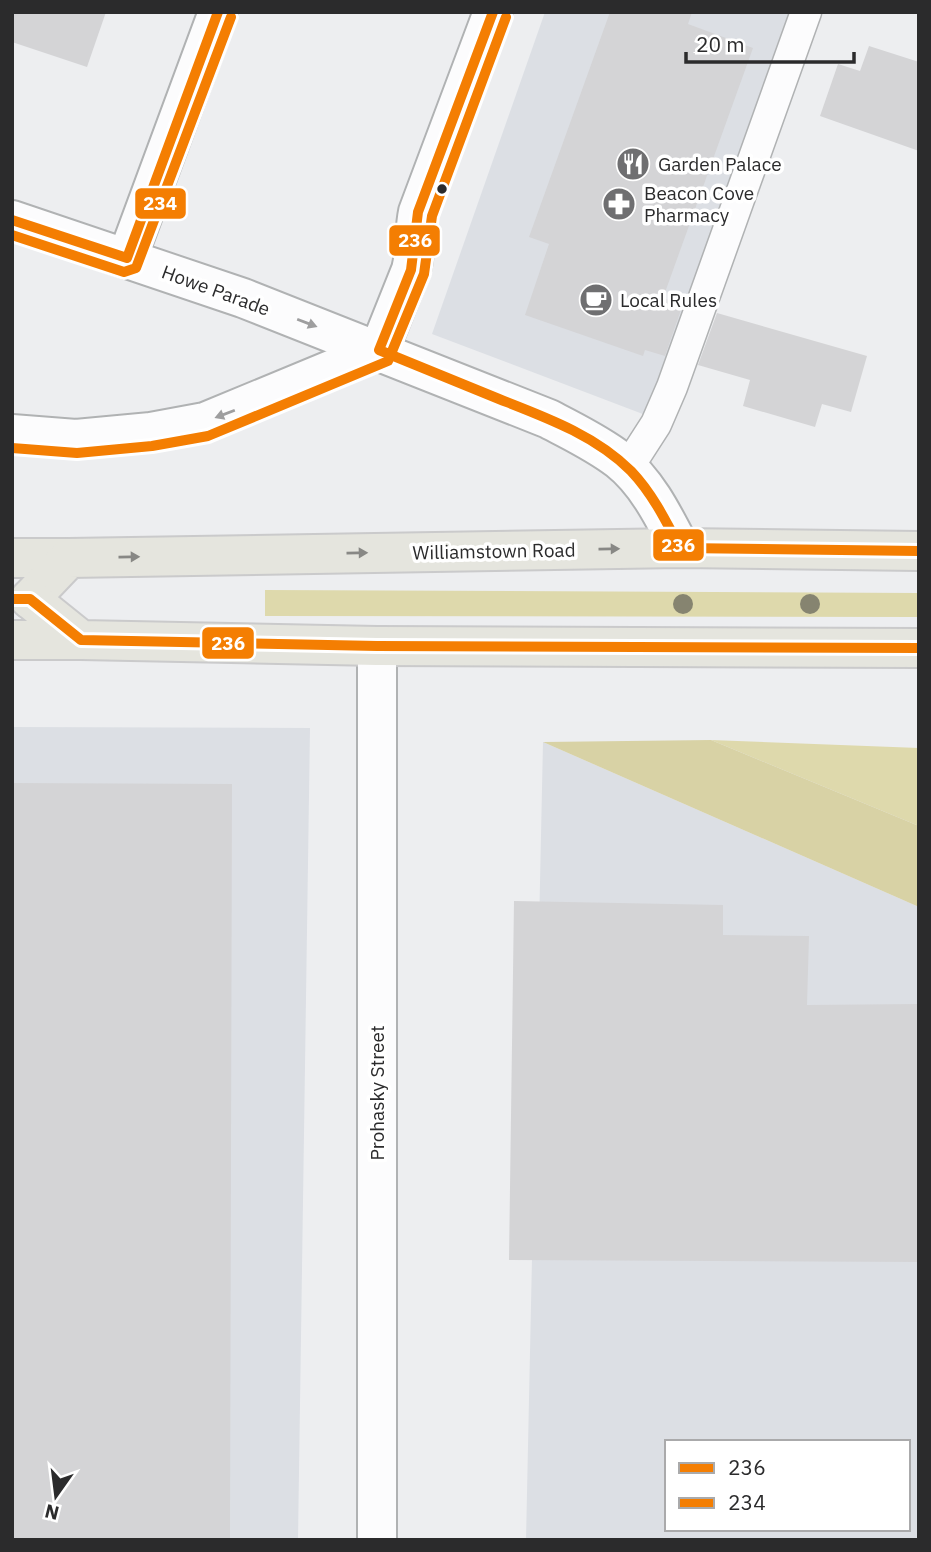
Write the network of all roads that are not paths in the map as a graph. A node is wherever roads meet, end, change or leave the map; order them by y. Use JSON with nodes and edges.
{"nodes":[{"id":1,"x":218,"y":12,"type":"edge"},
{"id":2,"x":493,"y":12,"type":"edge"},
{"id":3,"x":806,"y":12,"type":"edge"},
{"id":4,"x":12,"y":220,"type":"edge"},
{"id":5,"x":127,"y":258,"type":"junction"},
{"id":6,"x":379,"y":351,"type":"junction"},
{"id":7,"x":12,"y":434,"type":"edge"},
{"id":8,"x":627,"y":469,"type":"junction"},
{"id":9,"x":680,"y":548,"type":"junction"},
{"id":10,"x":919,"y":551,"type":"edge"},
{"id":11,"x":12,"y":558,"type":"edge"},
{"id":12,"x":69,"y":558,"type":"junction"},
{"id":13,"x":21,"y":599,"type":"edge"},
{"id":14,"x":12,"y":640,"type":"edge"},
{"id":15,"x":81,"y":640,"type":"junction"},
{"id":16,"x":377,"y":646,"type":"junction"},
{"id":17,"x":919,"y":648,"type":"edge"},
{"id":18,"x":377,"y":1540,"type":"edge"}],
"edges":[{"from":1,"to":5,"type":"street"},
{"from":2,"to":6,"type":"street"},
{"from":3,"to":8,"type":"lane"},
{"from":4,"to":5,"type":"street","name":"Howe Parade"},
{"from":5,"to":6,"type":"street","name":"Howe Parade","one_way":true},
{"from":6,"to":7,"type":"street","one_way":true},
{"from":6,"to":8,"type":"street","name":"Howe Parade"},
{"from":8,"to":9,"type":"street","name":"Howe Parade"},
{"from":9,"to":10,"type":"main road","name":"Williamstown Road"},
{"from":12,"to":9,"type":"main road","name":"Williamstown Road","one_way":true},
{"from":11,"to":12,"type":"main road","name":"Williamstown Road"},
{"from":12,"to":13,"type":"main road"},
{"from":13,"to":15,"type":"main road"},
{"from":14,"to":15,"type":"main road"},
{"from":15,"to":16,"type":"main road"},
{"from":16,"to":17,"type":"main road"},
{"from":16,"to":18,"type":"street","name":"Prohasky Street"}]}
